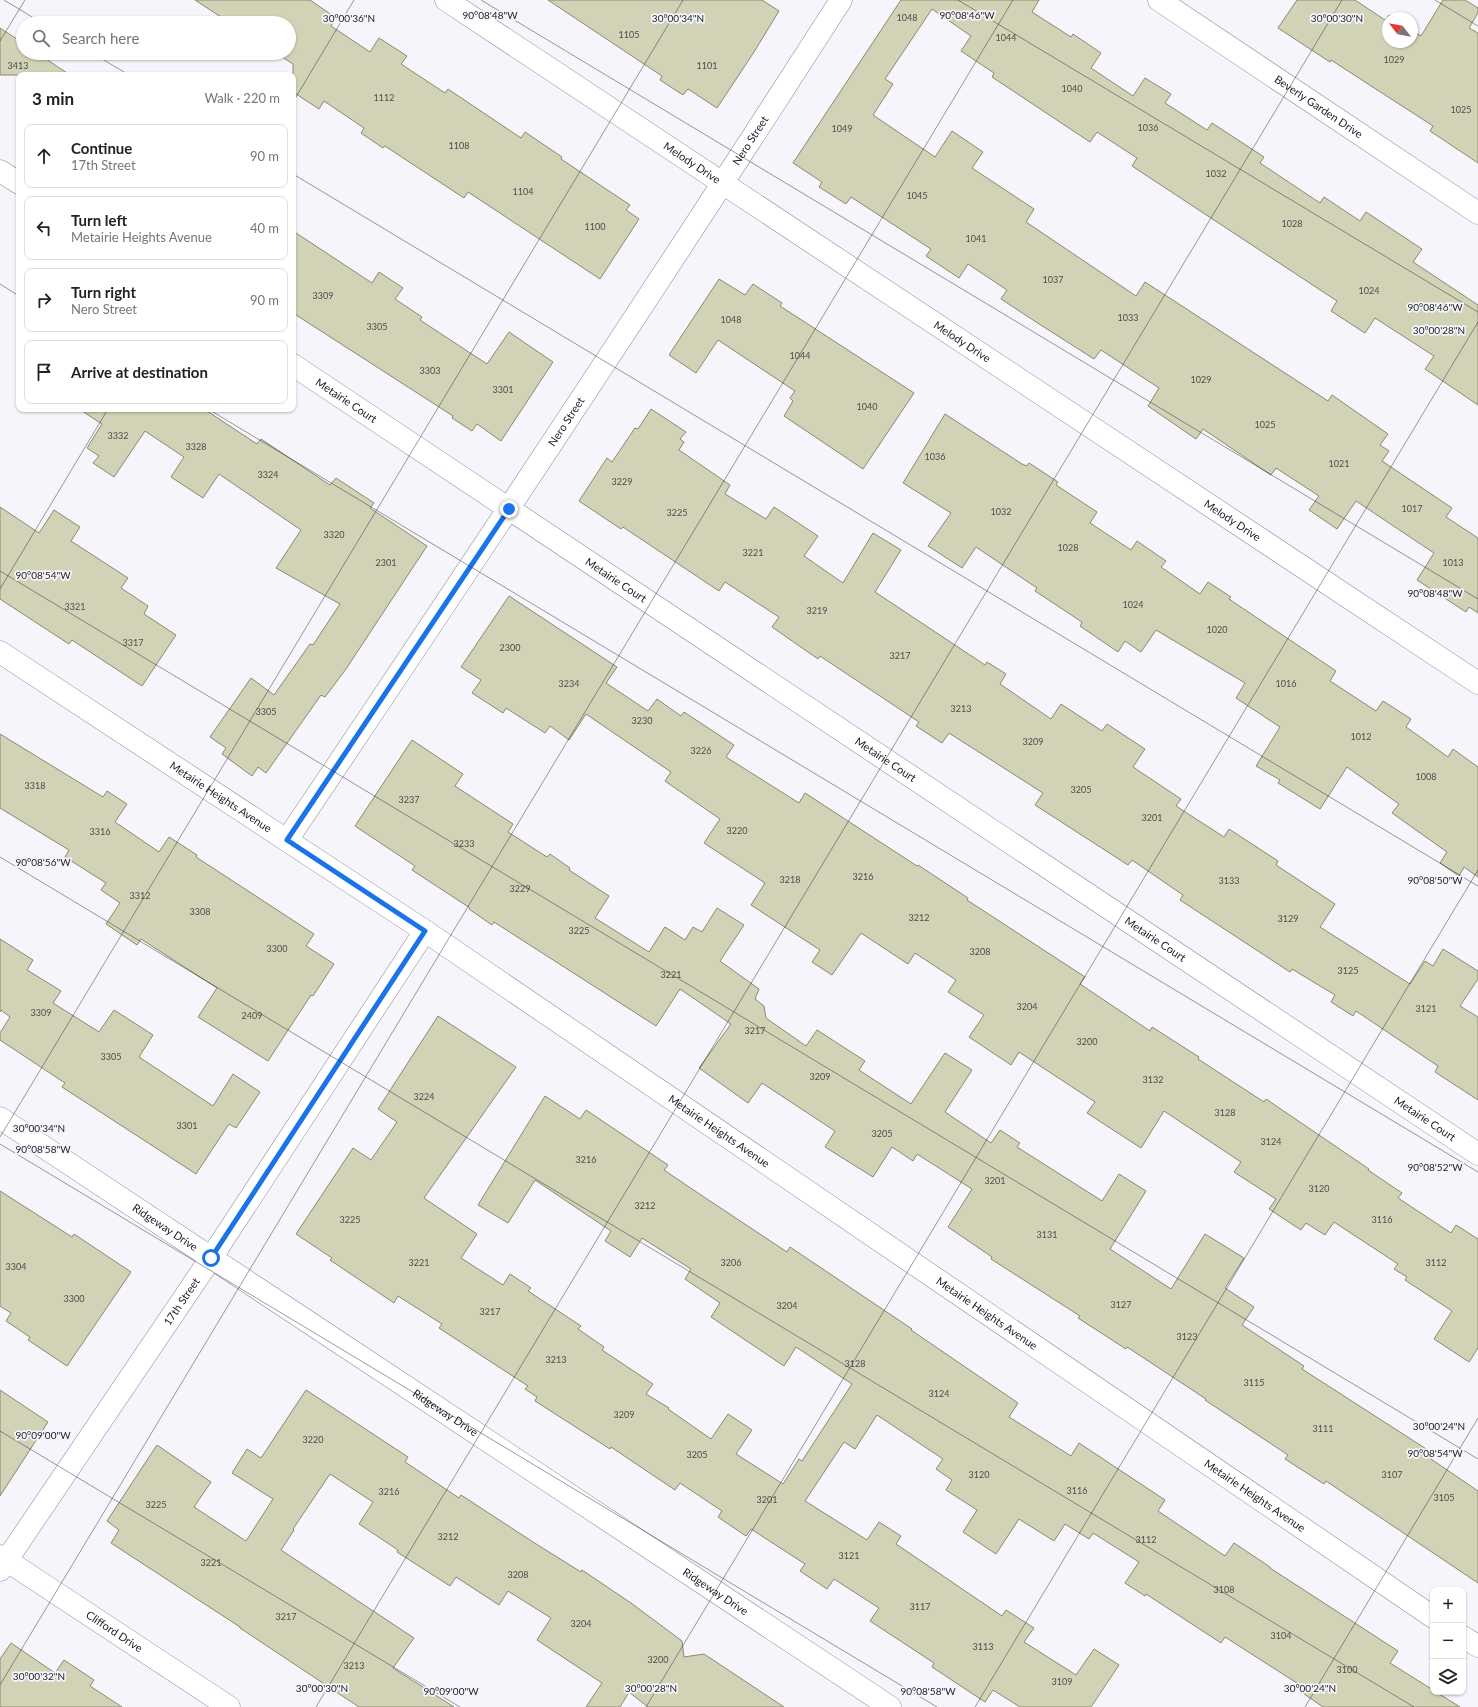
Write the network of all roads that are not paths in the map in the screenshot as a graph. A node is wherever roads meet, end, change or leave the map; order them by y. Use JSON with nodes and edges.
{"nodes":[{"id":1,"x":446,"y":0,"type":"edge"},
{"id":2,"x":841,"y":0,"type":"edge"},
{"id":3,"x":1159,"y":0,"type":"edge"},
{"id":4,"x":0,"y":171,"type":"edge"},
{"id":5,"x":16,"y":181,"type":"edge"},
{"id":6,"x":724,"y":183,"type":"junction"},
{"id":7,"x":1478,"y":213,"type":"edge"},
{"id":8,"x":296,"y":368,"type":"edge"},
{"id":9,"x":509,"y":509,"type":"junction"},
{"id":10,"x":0,"y":652,"type":"edge"},
{"id":11,"x":1478,"y":683,"type":"edge"},
{"id":12,"x":287,"y":840,"type":"junction"},
{"id":13,"x":425,"y":931,"type":"junction"},
{"id":14,"x":0,"y":1118,"type":"edge"},
{"id":15,"x":1478,"y":1154,"type":"edge"},
{"id":16,"x":211,"y":1258,"type":"junction"},
{"id":17,"x":2,"y":1562,"type":"edge"},
{"id":18,"x":1430,"y":1615,"type":"edge"},
{"id":19,"x":1466,"y":1638,"type":"edge"},
{"id":20,"x":1478,"y":1646,"type":"edge"},
{"id":21,"x":229,"y":1707,"type":"edge"},
{"id":22,"x":890,"y":1707,"type":"edge"}],
"edges":[{"from":1,"to":6,"type":"street","name":"Melody Drive"},
{"from":2,"to":6,"type":"street","name":"Nero Street"},
{"from":3,"to":7,"type":"street","name":"Beverly Garden Drive"},
{"from":4,"to":5,"type":"street"},
{"from":6,"to":9,"type":"street","name":"Nero Street"},
{"from":6,"to":11,"type":"street","name":"Melody Drive"},
{"from":8,"to":9,"type":"street","name":"Metairie Court"},
{"from":9,"to":12,"type":"street","name":"Nero Street"},
{"from":9,"to":15,"type":"street","name":"Metairie Court"},
{"from":10,"to":12,"type":"street","name":"Metairie Heights Avenue"},
{"from":12,"to":13,"type":"street","name":"Metairie Heights Avenue"},
{"from":13,"to":16,"type":"street","name":"17th Street"},
{"from":13,"to":18,"type":"street","name":"Metairie Heights Avenue"},
{"from":14,"to":16,"type":"street","name":"Ridgeway Drive"},
{"from":16,"to":17,"type":"street","name":"17th Street"},
{"from":16,"to":22,"type":"street","name":"Ridgeway Drive"},
{"from":17,"to":21,"type":"street","name":"Clifford Drive"},
{"from":19,"to":20,"type":"street"}]}
